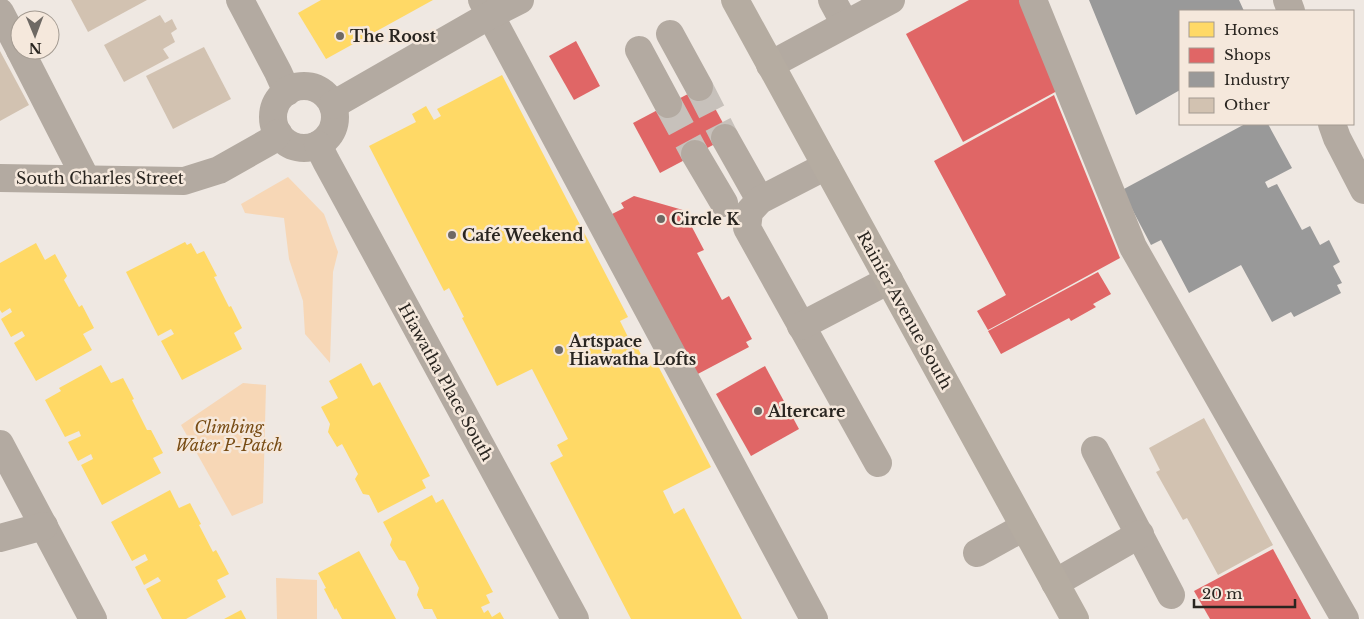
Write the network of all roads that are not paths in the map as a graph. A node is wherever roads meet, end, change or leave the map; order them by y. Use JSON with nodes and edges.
{"nodes":[{"id":1,"x":240,"y":0,"type":"edge"},
{"id":2,"x":520,"y":0,"type":"edge"},
{"id":3,"x":736,"y":0,"type":"edge"},
{"id":4,"x":832,"y":0,"type":"edge"},
{"id":5,"x":890,"y":0,"type":"edge"},
{"id":6,"x":1033,"y":0,"type":"edge"},
{"id":7,"x":486,"y":8,"type":"edge"},
{"id":8,"x":0,"y":12,"type":"edge"},
{"id":9,"x":846,"y":24,"type":"junction"},
{"id":10,"x":10,"y":31,"type":"edge"},
{"id":11,"x":670,"y":34,"type":"dead end"},
{"id":12,"x":639,"y":50,"type":"dead end"},
{"id":13,"x":25,"y":60,"type":"edge"},
{"id":14,"x":770,"y":65,"type":"junction"},
{"id":15,"x":699,"y":88,"type":"tunnel mouth"},
{"id":16,"x":287,"y":92,"type":"junction"},
{"id":17,"x":668,"y":104,"type":"tunnel mouth"},
{"id":18,"x":333,"y":105,"type":"junction"},
{"id":19,"x":1332,"y":125,"type":"edge"},
{"id":20,"x":278,"y":134,"type":"junction"},
{"id":21,"x":725,"y":138,"type":"tunnel mouth"},
{"id":22,"x":318,"y":144,"type":"junction"},
{"id":23,"x":695,"y":154,"type":"tunnel mouth"},
{"id":24,"x":826,"y":166,"type":"junction"},
{"id":25,"x":0,"y":178,"type":"edge"},
{"id":26,"x":86,"y":179,"type":"junction"},
{"id":27,"x":1364,"y":190,"type":"edge"},
{"id":28,"x":760,"y":200,"type":"junction"},
{"id":29,"x":724,"y":203,"type":"dead end"},
{"id":30,"x":888,"y":280,"type":"junction"},
{"id":31,"x":801,"y":326,"type":"junction"},
{"id":32,"x":0,"y":444,"type":"edge"},
{"id":33,"x":1095,"y":450,"type":"dead end"},
{"id":34,"x":878,"y":463,"type":"dead end"},
{"id":35,"x":44,"y":526,"type":"junction"},
{"id":36,"x":1024,"y":527,"type":"junction"},
{"id":37,"x":1140,"y":534,"type":"junction"},
{"id":38,"x":0,"y":538,"type":"edge"},
{"id":39,"x":977,"y":553,"type":"dead end"},
{"id":40,"x":1055,"y":583,"type":"junction"},
{"id":41,"x":1171,"y":595,"type":"dead end"},
{"id":42,"x":93,"y":619,"type":"edge"},
{"id":43,"x":575,"y":619,"type":"edge"},
{"id":44,"x":814,"y":619,"type":"edge"},
{"id":45,"x":1075,"y":619,"type":"edge"},
{"id":46,"x":1345,"y":619,"type":"edge"}],
"edges":[{"from":1,"to":16,"type":"street"},
{"from":2,"to":7,"type":"street"},
{"from":3,"to":14,"type":"main road","name":"Rainier Avenue South"},
{"from":4,"to":9,"type":"street"},
{"from":5,"to":9,"type":"street"},
{"from":6,"to":46,"type":"street"},
{"from":7,"to":18,"type":"street"},
{"from":7,"to":44,"type":"street"},
{"from":8,"to":10,"type":"street"},
{"from":9,"to":14,"type":"street"},
{"from":11,"to":15,"type":"street"},
{"from":12,"to":17,"type":"street"},
{"from":13,"to":26,"type":"street"},
{"from":14,"to":24,"type":"main road","name":"Rainier Avenue South"},
{"from":16,"to":18,"type":"street"},
{"from":16,"to":20,"type":"street"},
{"from":18,"to":22,"type":"street"},
{"from":19,"to":27,"type":"street"},
{"from":20,"to":22,"type":"street"},
{"from":20,"to":26,"type":"street","name":"South Charles Street"},
{"from":21,"to":28,"type":"street"},
{"from":22,"to":43,"type":"street","name":"Hiawatha Place South"},
{"from":23,"to":29,"type":"street"},
{"from":24,"to":28,"type":"street"},
{"from":24,"to":30,"type":"main road","name":"Rainier Avenue South"},
{"from":25,"to":26,"type":"street","name":"South Charles Street"},
{"from":28,"to":31,"type":"street"},
{"from":30,"to":31,"type":"street"},
{"from":30,"to":36,"type":"main road","name":"Rainier Avenue South"},
{"from":31,"to":34,"type":"street"},
{"from":32,"to":35,"type":"street"},
{"from":33,"to":37,"type":"street"},
{"from":35,"to":38,"type":"street"},
{"from":35,"to":42,"type":"street"},
{"from":36,"to":39,"type":"street"},
{"from":36,"to":40,"type":"main road","name":"Rainier Avenue South"},
{"from":37,"to":40,"type":"street"},
{"from":37,"to":41,"type":"street"},
{"from":40,"to":45,"type":"main road","name":"Rainier Avenue South"}]}
